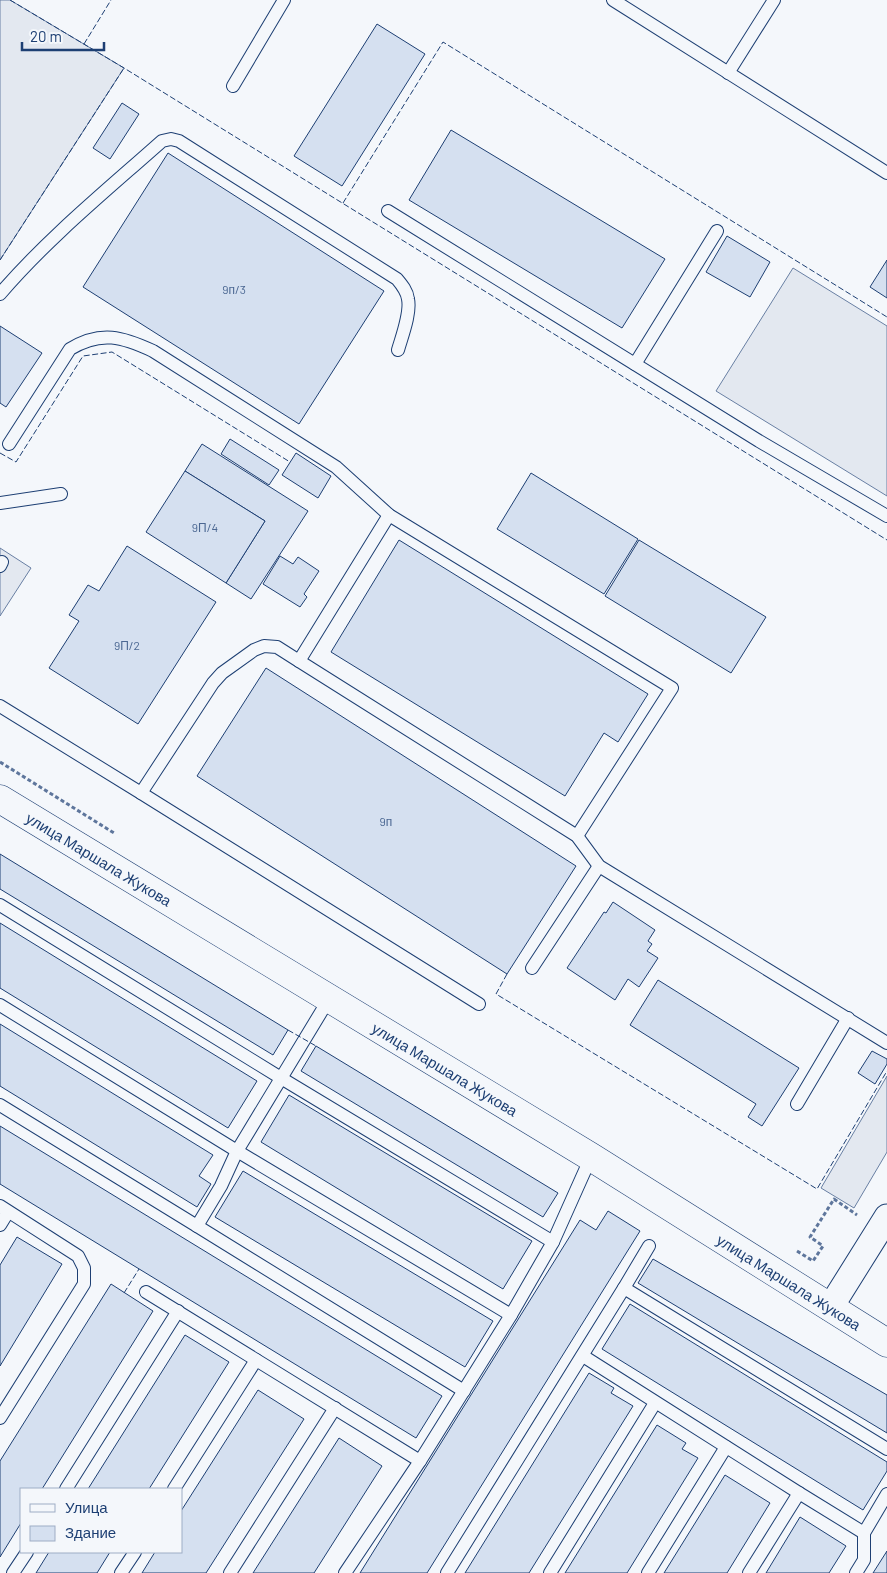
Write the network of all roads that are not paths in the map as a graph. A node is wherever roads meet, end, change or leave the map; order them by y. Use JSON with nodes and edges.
{"nodes":[{"id":1,"x":284,"y":0,"type":"edge"},
{"id":2,"x":613,"y":0,"type":"edge"},
{"id":3,"x":774,"y":0,"type":"edge"},
{"id":4,"x":633,"y":5,"type":"edge"},
{"id":5,"x":728,"y":73,"type":"junction"},
{"id":6,"x":233,"y":86,"type":"dead end"},
{"id":7,"x":887,"y":173,"type":"edge"},
{"id":8,"x":388,"y":211,"type":"dead end"},
{"id":9,"x":717,"y":231,"type":"dead end"},
{"id":10,"x":0,"y":294,"type":"edge"},
{"id":11,"x":398,"y":350,"type":"dead end"},
{"id":12,"x":635,"y":364,"type":"junction"},
{"id":13,"x":9,"y":444,"type":"dead end"},
{"id":14,"x":61,"y":494,"type":"dead end"},
{"id":15,"x":0,"y":504,"type":"edge"},
{"id":16,"x":389,"y":515,"type":"junction"},
{"id":17,"x":887,"y":516,"type":"edge"},
{"id":18,"x":299,"y":661,"type":"junction"},
{"id":19,"x":0,"y":706,"type":"edge"},
{"id":20,"x":141,"y":793,"type":"junction"},
{"id":21,"x":0,"y":799,"type":"edge"},
{"id":22,"x":577,"y":836,"type":"junction"},
{"id":23,"x":598,"y":866,"type":"junction"},
{"id":24,"x":0,"y":904,"type":"edge"},
{"id":25,"x":532,"y":968,"type":"dead end"},
{"id":26,"x":329,"y":999,"type":"junction"},
{"id":27,"x":479,"y":1004,"type":"dead end"},
{"id":28,"x":0,"y":1005,"type":"edge"},
{"id":29,"x":848,"y":1018,"type":"junction"},
{"id":30,"x":887,"y":1042,"type":"edge"},
{"id":31,"x":281,"y":1078,"type":"junction"},
{"id":32,"x":797,"y":1104,"type":"dead end"},
{"id":33,"x":0,"y":1105,"type":"edge"},
{"id":34,"x":237,"y":1151,"type":"junction"},
{"id":35,"x":591,"y":1157,"type":"junction"},
{"id":36,"x":4,"y":1209,"type":"edge"},
{"id":37,"x":883,"y":1223,"type":"edge"},
{"id":38,"x":0,"y":1225,"type":"edge"},
{"id":39,"x":197,"y":1226,"type":"junction"},
{"id":40,"x":552,"y":1242,"type":"junction"},
{"id":41,"x":649,"y":1246,"type":"dead end"},
{"id":42,"x":624,"y":1288,"type":"junction"},
{"id":43,"x":146,"y":1292,"type":"dead end"},
{"id":44,"x":830,"y":1308,"type":"junction"},
{"id":45,"x":178,"y":1312,"type":"junction"},
{"id":46,"x":511,"y":1315,"type":"junction"},
{"id":47,"x":887,"y":1343,"type":"edge"},
{"id":48,"x":583,"y":1356,"type":"junction"},
{"id":49,"x":256,"y":1360,"type":"junction"},
{"id":50,"x":464,"y":1391,"type":"junction"},
{"id":51,"x":655,"y":1403,"type":"junction"},
{"id":52,"x":335,"y":1408,"type":"junction"},
{"id":53,"x":0,"y":1418,"type":"edge"},
{"id":54,"x":726,"y":1447,"type":"junction"},
{"id":55,"x":887,"y":1448,"type":"edge"},
{"id":56,"x":420,"y":1460,"type":"junction"},
{"id":57,"x":67,"y":1488,"type":"edge"},
{"id":58,"x":175,"y":1488,"type":"edge"},
{"id":59,"x":799,"y":1493,"type":"junction"},
{"id":60,"x":887,"y":1494,"type":"edge"},
{"id":61,"x":864,"y":1533,"type":"junction"},
{"id":62,"x":26,"y":1553,"type":"edge"},
{"id":63,"x":134,"y":1553,"type":"edge"},
{"id":64,"x":13,"y":1573,"type":"edge"},
{"id":65,"x":122,"y":1573,"type":"edge"},
{"id":66,"x":230,"y":1573,"type":"edge"},
{"id":67,"x":345,"y":1573,"type":"edge"},
{"id":68,"x":447,"y":1573,"type":"edge"},
{"id":69,"x":550,"y":1573,"type":"edge"},
{"id":70,"x":648,"y":1573,"type":"edge"},
{"id":71,"x":748,"y":1573,"type":"edge"},
{"id":72,"x":856,"y":1573,"type":"edge"}],
"edges":[{"from":1,"to":6,"type":"lane"},
{"from":2,"to":4,"type":"lane"},
{"from":3,"to":5,"type":"lane"},
{"from":4,"to":5,"type":"lane"},
{"from":5,"to":7,"type":"lane"},
{"from":8,"to":12,"type":"lane"},
{"from":9,"to":12,"type":"lane"},
{"from":10,"to":11,"type":"lane"},
{"from":12,"to":17,"type":"lane"},
{"from":13,"to":16,"type":"lane"},
{"from":14,"to":15,"type":"lane"},
{"from":16,"to":18,"type":"lane"},
{"from":16,"to":22,"type":"lane"},
{"from":18,"to":20,"type":"lane"},
{"from":18,"to":22,"type":"lane"},
{"from":19,"to":20,"type":"lane"},
{"from":20,"to":27,"type":"lane"},
{"from":21,"to":26,"type":"main road","name":"улица Маршала Жукова"},
{"from":22,"to":23,"type":"lane"},
{"from":23,"to":25,"type":"lane"},
{"from":23,"to":29,"type":"lane"},
{"from":24,"to":31,"type":"lane"},
{"from":26,"to":31,"type":"lane"},
{"from":26,"to":35,"type":"main road","name":"улица Маршала Жукова"},
{"from":28,"to":34,"type":"lane"},
{"from":29,"to":30,"type":"lane"},
{"from":29,"to":32,"type":"lane"},
{"from":31,"to":34,"type":"lane"},
{"from":31,"to":40,"type":"lane"},
{"from":33,"to":39,"type":"lane"},
{"from":34,"to":39,"type":"lane"},
{"from":34,"to":46,"type":"lane"},
{"from":35,"to":40,"type":"lane"},
{"from":35,"to":44,"type":"main road","name":"улица Маршала Жукова"},
{"from":36,"to":38,"type":"lane"},
{"from":36,"to":53,"type":"lane"},
{"from":37,"to":44,"type":"street"},
{"from":39,"to":50,"type":"lane"},
{"from":40,"to":46,"type":"lane"},
{"from":41,"to":42,"type":"lane"},
{"from":42,"to":48,"type":"lane"},
{"from":42,"to":55,"type":"lane"},
{"from":43,"to":45,"type":"lane"},
{"from":44,"to":47,"type":"main road","name":"улица Маршала Жукова"},
{"from":45,"to":49,"type":"lane"},
{"from":45,"to":57,"type":"lane"},
{"from":46,"to":50,"type":"lane"},
{"from":48,"to":51,"type":"lane"},
{"from":48,"to":68,"type":"lane"},
{"from":49,"to":52,"type":"lane"},
{"from":49,"to":58,"type":"lane"},
{"from":50,"to":56,"type":"lane"},
{"from":51,"to":54,"type":"lane"},
{"from":51,"to":69,"type":"lane"},
{"from":52,"to":56,"type":"lane"},
{"from":52,"to":66,"type":"lane"},
{"from":54,"to":59,"type":"lane"},
{"from":54,"to":70,"type":"lane"},
{"from":56,"to":67,"type":"lane"},
{"from":59,"to":61,"type":"lane"},
{"from":59,"to":71,"type":"lane"},
{"from":60,"to":61,"type":"lane"},
{"from":61,"to":72,"type":"lane"},
{"from":62,"to":64,"type":"lane"},
{"from":63,"to":65,"type":"lane"}]}
